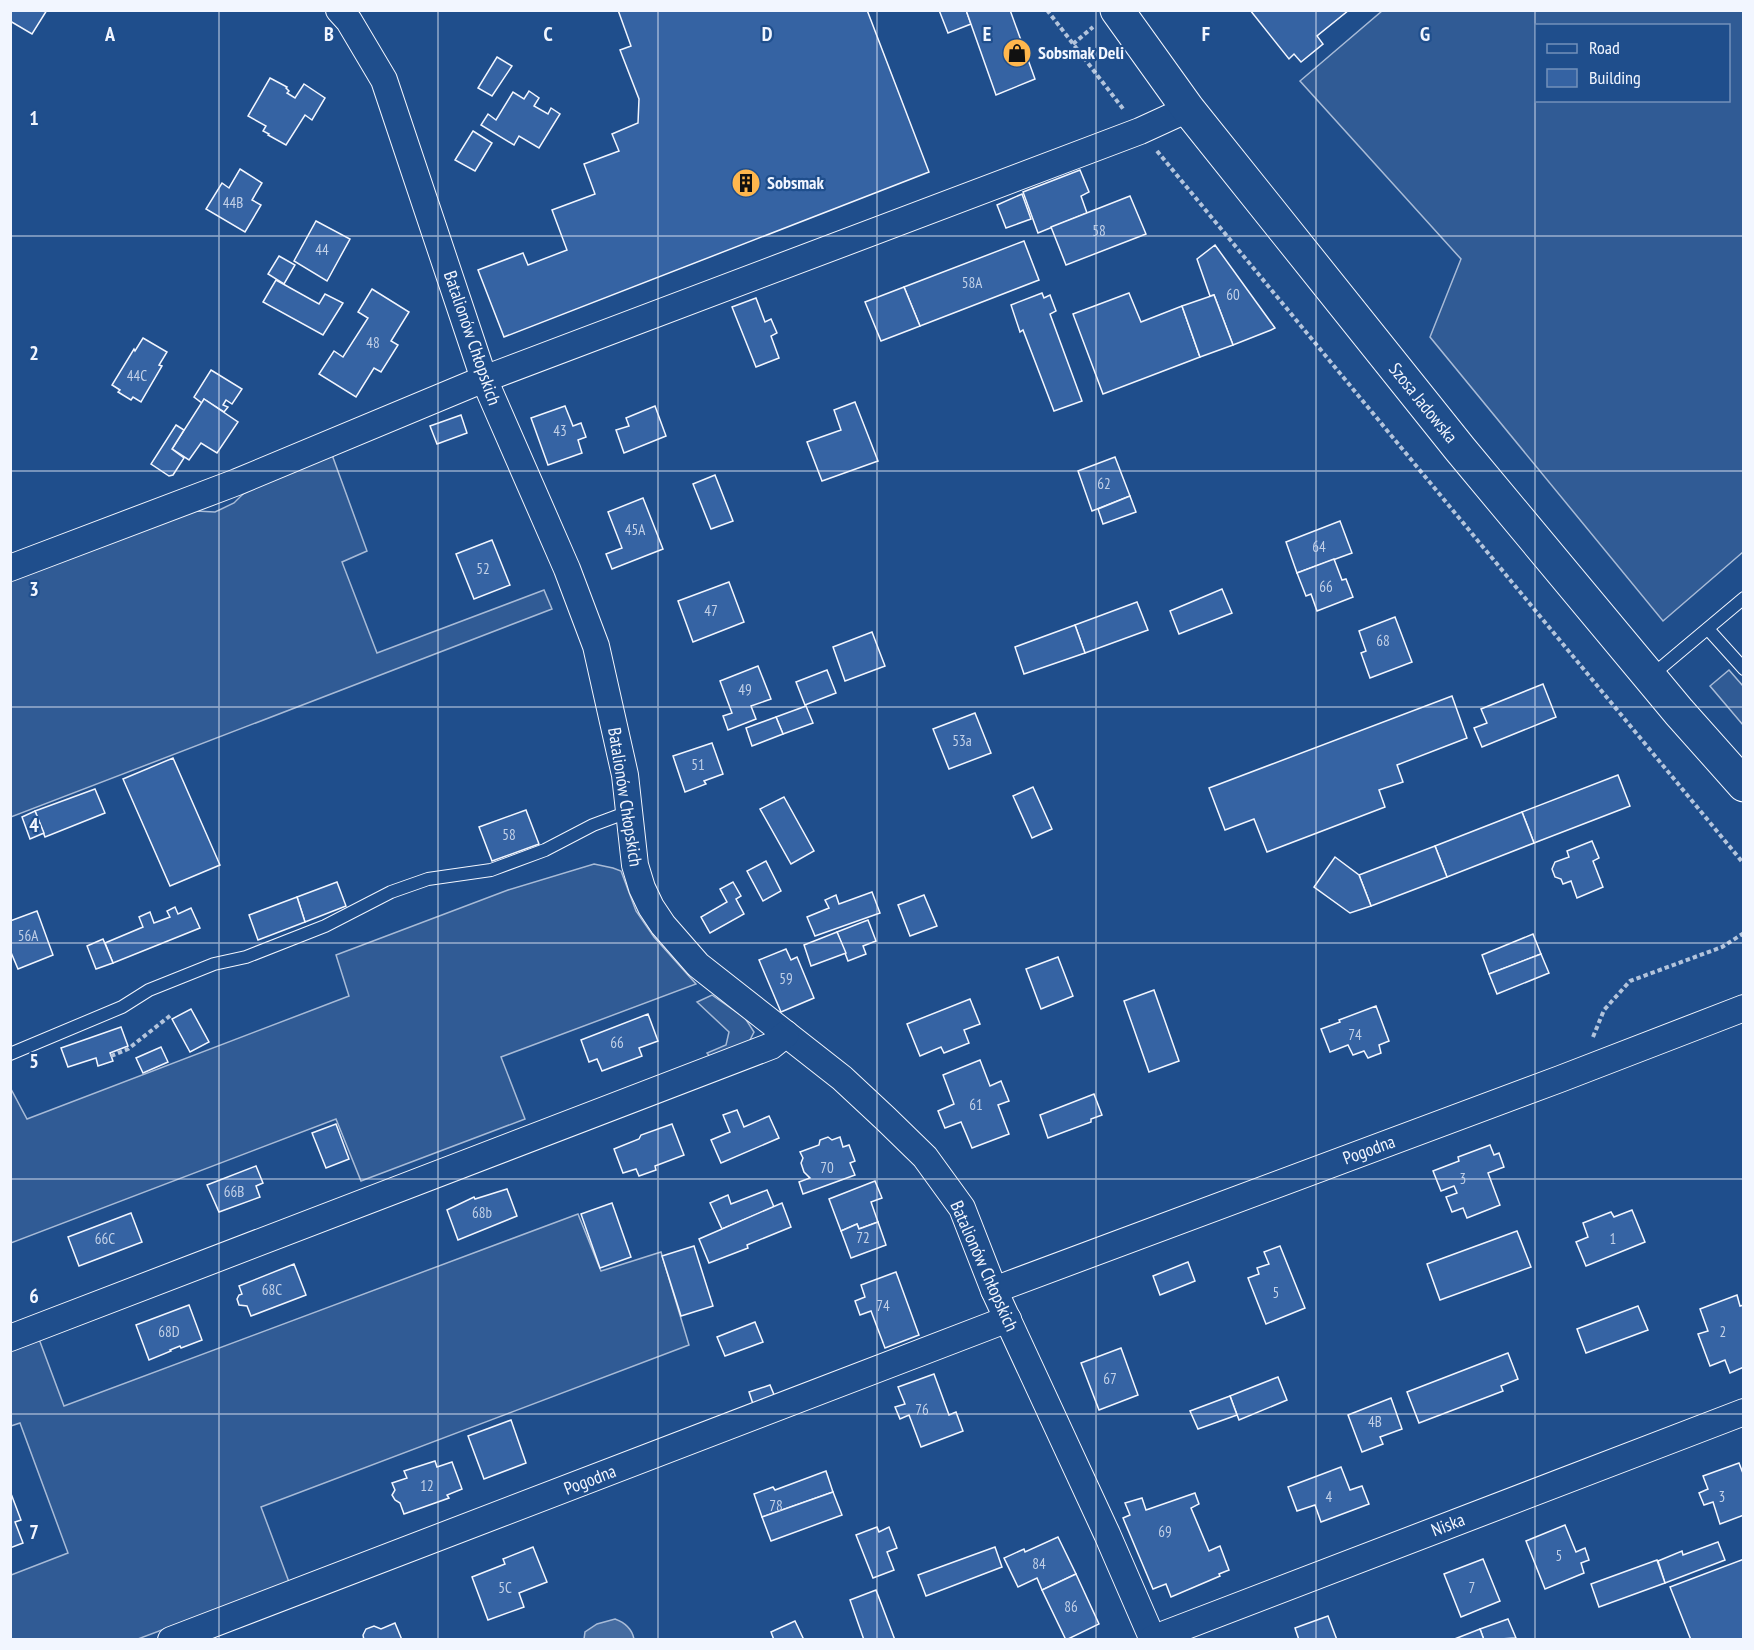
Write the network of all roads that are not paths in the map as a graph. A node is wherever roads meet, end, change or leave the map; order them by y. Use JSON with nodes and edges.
{"nodes":[{"id":1,"x":339,"y":10,"type":"edge"},
{"id":2,"x":1108,"y":16,"type":"edge"},
{"id":3,"x":1188,"y":109,"type":"junction"},
{"id":4,"x":484,"y":379,"type":"junction"},
{"id":5,"x":10,"y":568,"type":"edge"},
{"id":6,"x":1743,"y":598,"type":"edge"},
{"id":7,"x":1708,"y":628,"type":"junction"},
{"id":8,"x":1743,"y":669,"type":"edge"},
{"id":9,"x":1650,"y":677,"type":"junction"},
{"id":10,"x":1743,"y":785,"type":"edge"},
{"id":11,"x":628,"y":812,"type":"junction"},
{"id":12,"x":1743,"y":1008,"type":"edge"},
{"id":13,"x":786,"y":1034,"type":"junction"},
{"id":14,"x":10,"y":1054,"type":"edge"},
{"id":15,"x":994,"y":1290,"type":"junction"},
{"id":16,"x":1008,"y":1319,"type":"junction"},
{"id":17,"x":10,"y":1338,"type":"edge"},
{"id":18,"x":1743,"y":1412,"type":"edge"},
{"id":19,"x":1152,"y":1639,"type":"edge"},
{"id":20,"x":171,"y":1640,"type":"edge"}],
"edges":[{"from":1,"to":4,"type":"street","name":"Batalionów Chłopskich"},
{"from":2,"to":3,"type":"main road","name":"Szosa Jadowska"},
{"from":3,"to":4,"type":"street"},
{"from":3,"to":9,"type":"main road","name":"Szosa Jadowska"},
{"from":4,"to":5,"type":"street"},
{"from":4,"to":11,"type":"street","name":"Batalionów Chłopskich"},
{"from":6,"to":7,"type":"lane"},
{"from":7,"to":8,"type":"lane"},
{"from":7,"to":9,"type":"lane"},
{"from":9,"to":10,"type":"main road","name":"Szosa Jadowska"},
{"from":11,"to":13,"type":"street","name":"Batalionów Chłopskich"},
{"from":11,"to":14,"type":"lane"},
{"from":12,"to":15,"type":"street","name":"Pogodna"},
{"from":13,"to":15,"type":"street","name":"Batalionów Chłopskich"},
{"from":13,"to":17,"type":"street"},
{"from":15,"to":16,"type":"street","name":"Batalionów Chłopskich"},
{"from":16,"to":19,"type":"street","name":"Batalionów Chłopskich"},
{"from":16,"to":20,"type":"street","name":"Pogodna"},
{"from":18,"to":19,"type":"street","name":"Niska"}]}
